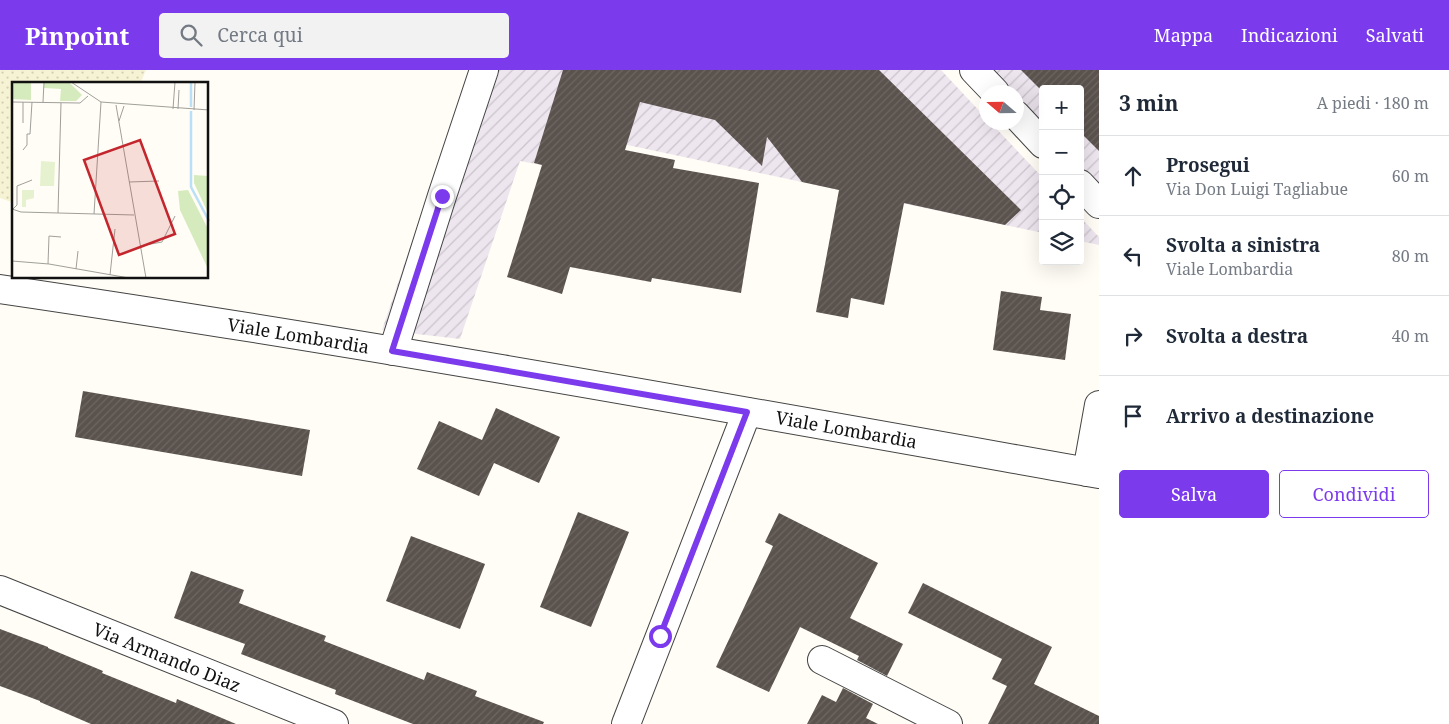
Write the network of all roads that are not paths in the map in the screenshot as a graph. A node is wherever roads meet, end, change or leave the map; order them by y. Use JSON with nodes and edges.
{"nodes":[{"id":1,"x":484,"y":70,"type":"edge"},
{"id":2,"x":974,"y":70,"type":"edge"},
{"id":3,"x":988,"y":85,"type":"edge"},
{"id":4,"x":1024,"y":124,"type":"edge"},
{"id":5,"x":1039,"y":140,"type":"edge"},
{"id":6,"x":1084,"y":188,"type":"edge"},
{"id":7,"x":1099,"y":204,"type":"edge"},
{"id":8,"x":0,"y":289,"type":"edge"},
{"id":9,"x":392,"y":351,"type":"junction"},
{"id":10,"x":1099,"y":405,"type":"edge"},
{"id":11,"x":747,"y":412,"type":"junction"},
{"id":12,"x":1093,"y":473,"type":"edge"},
{"id":13,"x":0,"y":590,"type":"edge"},
{"id":14,"x":822,"y":660,"type":"dead end"},
{"id":15,"x":334,"y":724,"type":"edge"},
{"id":16,"x":626,"y":724,"type":"edge"},
{"id":17,"x":948,"y":724,"type":"edge"}],
"edges":[{"from":1,"to":9,"type":"street"},
{"from":2,"to":3,"type":"street"},
{"from":4,"to":5,"type":"street"},
{"from":6,"to":7,"type":"street"},
{"from":8,"to":9,"type":"street","name":"Viale Lombardia"},
{"from":9,"to":11,"type":"street","name":"Viale Lombardia"},
{"from":10,"to":12,"type":"street"},
{"from":11,"to":12,"type":"street","name":"Viale Lombardia"},
{"from":11,"to":16,"type":"street"},
{"from":13,"to":15,"type":"street","name":"Via Armando Diaz"},
{"from":14,"to":17,"type":"street"}]}
